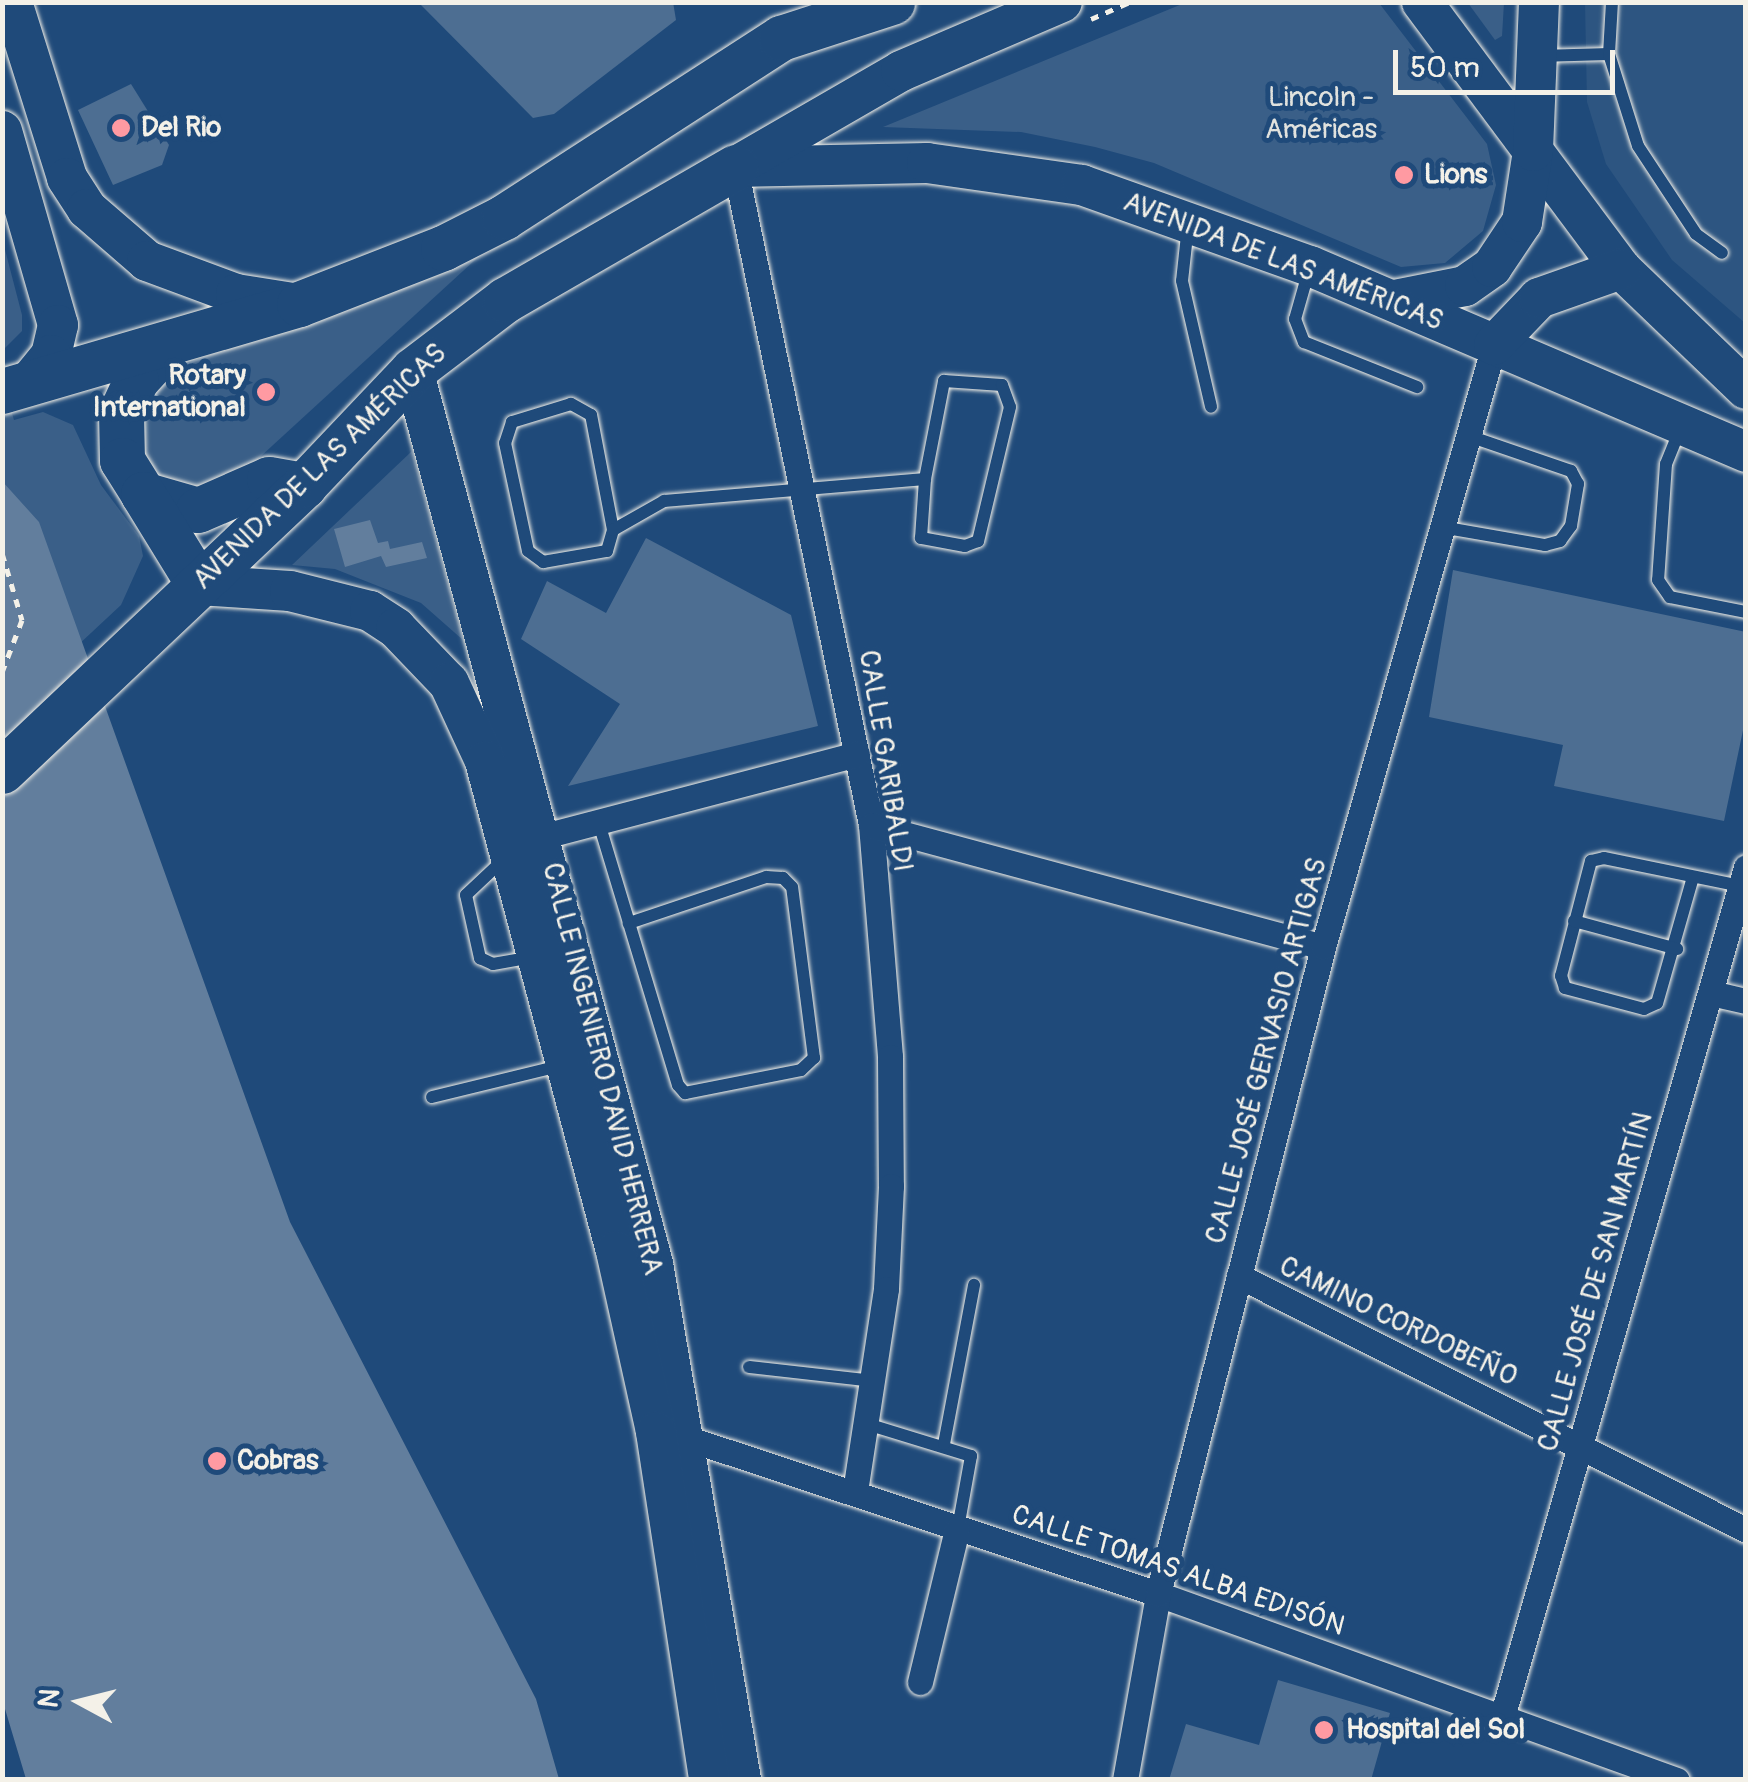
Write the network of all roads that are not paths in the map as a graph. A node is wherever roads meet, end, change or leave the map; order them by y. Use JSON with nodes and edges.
{"nodes":[{"id":1,"x":12,"y":2,"type":"edge"},
{"id":2,"x":836,"y":2,"type":"edge"},
{"id":3,"x":892,"y":2,"type":"edge"},
{"id":4,"x":1062,"y":2,"type":"edge"},
{"id":5,"x":1422,"y":2,"type":"edge"},
{"id":6,"x":1539,"y":2,"type":"edge"},
{"id":7,"x":1612,"y":2,"type":"edge"},
{"id":8,"x":781,"y":38,"type":"junction"},
{"id":9,"x":1610,"y":54,"type":"junction"},
{"id":10,"x":1537,"y":56,"type":"junction"},
{"id":11,"x":2,"y":131,"type":"edge"},
{"id":12,"x":1533,"y":152,"type":"junction"},
{"id":13,"x":734,"y":167,"type":"junction"},
{"id":14,"x":504,"y":217,"type":"junction"},
{"id":15,"x":1190,"y":219,"type":"junction"},
{"id":16,"x":1722,"y":253,"type":"dead end"},
{"id":17,"x":1310,"y":266,"type":"junction"},
{"id":18,"x":1621,"y":269,"type":"junction"},
{"id":19,"x":506,"y":300,"type":"junction"},
{"id":20,"x":1388,"y":301,"type":"junction"},
{"id":21,"x":299,"y":304,"type":"junction"},
{"id":22,"x":170,"y":342,"type":"junction"},
{"id":23,"x":1494,"y":345,"type":"junction"},
{"id":24,"x":413,"y":370,"type":"junction"},
{"id":25,"x":1417,"y":386,"type":"dead end"},
{"id":26,"x":14,"y":387,"type":"edge"},
{"id":27,"x":1746,"y":388,"type":"edge"},
{"id":28,"x":1211,"y":407,"type":"dead end"},
{"id":29,"x":1682,"y":424,"type":"junction"},
{"id":30,"x":1465,"y":435,"type":"junction"},
{"id":31,"x":1746,"y":452,"type":"edge"},
{"id":32,"x":925,"y":479,"type":"junction"},
{"id":33,"x":304,"y":486,"type":"junction"},
{"id":34,"x":805,"y":486,"type":"junction"},
{"id":35,"x":143,"y":494,"type":"junction"},
{"id":36,"x":1442,"y":528,"type":"junction"},
{"id":37,"x":613,"y":530,"type":"junction"},
{"id":38,"x":199,"y":585,"type":"junction"},
{"id":39,"x":1746,"y":612,"type":"edge"},
{"id":40,"x":858,"y":754,"type":"junction"},
{"id":41,"x":502,"y":755,"type":"junction"},
{"id":42,"x":2,"y":771,"type":"edge"},
{"id":43,"x":598,"y":818,"type":"junction"},
{"id":44,"x":871,"y":825,"type":"junction"},
{"id":45,"x":527,"y":840,"type":"junction"},
{"id":46,"x":1743,"y":876,"type":"edge"},
{"id":47,"x":1694,"y":877,"type":"junction"},
{"id":48,"x":1574,"y":921,"type":"junction"},
{"id":49,"x":629,"y":923,"type":"junction"},
{"id":50,"x":1323,"y":947,"type":"junction"},
{"id":51,"x":1677,"y":949,"type":"junction"},
{"id":52,"x":540,"y":956,"type":"junction"},
{"id":53,"x":1711,"y":993,"type":"junction"},
{"id":54,"x":1746,"y":1001,"type":"edge"},
{"id":55,"x":584,"y":1061,"type":"junction"},
{"id":56,"x":432,"y":1097,"type":"dead end"},
{"id":57,"x":1239,"y":1276,"type":"junction"},
{"id":58,"x":974,"y":1285,"type":"dead end"},
{"id":59,"x":750,"y":1367,"type":"dead end"},
{"id":60,"x":874,"y":1381,"type":"junction"},
{"id":61,"x":867,"y":1424,"type":"junction"},
{"id":62,"x":672,"y":1434,"type":"junction"},
{"id":63,"x":944,"y":1444,"type":"junction"},
{"id":64,"x":1580,"y":1446,"type":"junction"},
{"id":65,"x":855,"y":1492,"type":"junction"},
{"id":66,"x":957,"y":1529,"type":"junction"},
{"id":67,"x":1746,"y":1530,"type":"edge"},
{"id":68,"x":1158,"y":1594,"type":"junction"},
{"id":69,"x":920,"y":1682,"type":"dead end"},
{"id":70,"x":1502,"y":1714,"type":"junction"},
{"id":71,"x":1633,"y":1773,"type":"edge"},
{"id":72,"x":710,"y":1780,"type":"edge"},
{"id":73,"x":741,"y":1780,"type":"edge"},
{"id":74,"x":1125,"y":1780,"type":"edge"},
{"id":75,"x":1678,"y":1780,"type":"edge"}],
"edges":[{"from":1,"to":21,"type":"main road"},
{"from":2,"to":8,"type":"main road"},
{"from":3,"to":8,"type":"highway"},
{"from":4,"to":13,"type":"main road"},
{"from":5,"to":12,"type":"main road"},
{"from":6,"to":10,"type":"main road"},
{"from":7,"to":9,"type":"lane"},
{"from":8,"to":14,"type":"highway"},
{"from":9,"to":10,"type":"lane"},
{"from":9,"to":16,"type":"lane"},
{"from":10,"to":12,"type":"main road"},
{"from":11,"to":26,"type":"main road"},
{"from":12,"to":18,"type":"main road"},
{"from":12,"to":20,"type":"main road"},
{"from":13,"to":15,"type":"main road","name":"AVENIDA DE LAS AMÉRICAS"},
{"from":13,"to":19,"type":"highway","name":"AVENIDA DE LAS AMÉRICAS"},
{"from":13,"to":34,"type":"street","name":"CALLE GARIBALDI"},
{"from":14,"to":19,"type":"highway"},
{"from":14,"to":21,"type":"highway"},
{"from":15,"to":17,"type":"main road","name":"AVENIDA DE LAS AMÉRICAS"},
{"from":15,"to":28,"type":"lane"},
{"from":17,"to":20,"type":"main road","name":"AVENIDA DE LAS AMÉRICAS"},
{"from":17,"to":25,"type":"lane"},
{"from":18,"to":23,"type":"main road"},
{"from":18,"to":27,"type":"main road"},
{"from":19,"to":24,"type":"highway","name":"AVENIDA DE LAS AMÉRICAS"},
{"from":20,"to":23,"type":"main road","name":"AVENIDA DE LAS AMÉRICAS"},
{"from":21,"to":22,"type":"highway"},
{"from":22,"to":26,"type":"highway"},
{"from":22,"to":35,"type":"highway"},
{"from":23,"to":29,"type":"main road","name":"AVENIDA DE LAS AMÉRICAS"},
{"from":23,"to":30,"type":"street","name":"CALLE JOSÉ GERVASIO ARTIGAS"},
{"from":24,"to":33,"type":"highway","name":"AVENIDA DE LAS AMÉRICAS"},
{"from":24,"to":41,"type":"main road","name":"CALLE INGENIERO DAVID HERRERA"},
{"from":29,"to":31,"type":"main road","name":"AVENIDA DE LAS AMÉRICAS"},
{"from":29,"to":39,"type":"lane"},
{"from":30,"to":36,"type":"street","name":"CALLE JOSÉ GERVASIO ARTIGAS"},
{"from":30,"to":36,"type":"lane"},
{"from":32,"to":32,"type":"lane"},
{"from":32,"to":34,"type":"lane"},
{"from":33,"to":35,"type":"highway"},
{"from":33,"to":38,"type":"highway","name":"AVENIDA DE LAS AMÉRICAS"},
{"from":34,"to":37,"type":"lane"},
{"from":34,"to":40,"type":"street","name":"CALLE GARIBALDI"},
{"from":35,"to":38,"type":"highway"},
{"from":36,"to":50,"type":"street","name":"CALLE JOSÉ GERVASIO ARTIGAS"},
{"from":37,"to":37,"type":"lane"},
{"from":38,"to":41,"type":"main road","name":"CALLE INGENIERO DAVID HERRERA"},
{"from":38,"to":42,"type":"highway","name":"AVENIDA DE LAS AMÉRICAS"},
{"from":40,"to":43,"type":"street"},
{"from":40,"to":44,"type":"street","name":"CALLE GARIBALDI"},
{"from":41,"to":45,"type":"main road","name":"CALLE INGENIERO DAVID HERRERA"},
{"from":43,"to":45,"type":"street"},
{"from":43,"to":49,"type":"lane"},
{"from":44,"to":50,"type":"street"},
{"from":44,"to":60,"type":"street","name":"CALLE GARIBALDI"},
{"from":45,"to":52,"type":"main road","name":"CALLE INGENIERO DAVID HERRERA"},
{"from":45,"to":52,"type":"lane"},
{"from":45,"to":55,"type":"main road","name":"CALLE INGENIERO DAVID HERRERA"},
{"from":46,"to":47,"type":"lane"},
{"from":46,"to":53,"type":"street","name":"CALLE JOSÉ DE SAN MARTÍN"},
{"from":47,"to":48,"type":"lane"},
{"from":47,"to":51,"type":"lane"},
{"from":48,"to":51,"type":"lane"},
{"from":48,"to":51,"type":"lane"},
{"from":49,"to":49,"type":"lane"},
{"from":50,"to":57,"type":"street","name":"CALLE JOSÉ GERVASIO ARTIGAS"},
{"from":52,"to":55,"type":"main road","name":"CALLE INGENIERO DAVID HERRERA"},
{"from":53,"to":54,"type":"street"},
{"from":53,"to":64,"type":"street","name":"CALLE JOSÉ DE SAN MARTÍN"},
{"from":55,"to":56,"type":"lane"},
{"from":55,"to":62,"type":"main road","name":"CALLE INGENIERO DAVID HERRERA"},
{"from":57,"to":64,"type":"street","name":"CAMINO CORDOBEÑO"},
{"from":57,"to":68,"type":"street","name":"CALLE JOSÉ GERVASIO ARTIGAS"},
{"from":58,"to":63,"type":"lane"},
{"from":59,"to":60,"type":"lane"},
{"from":60,"to":61,"type":"street","name":"CALLE GARIBALDI"},
{"from":61,"to":63,"type":"lane"},
{"from":61,"to":65,"type":"street","name":"CALLE GARIBALDI"},
{"from":62,"to":65,"type":"street","name":"CALLE TOMAS ALBA EDISÓN"},
{"from":62,"to":72,"type":"main road","name":"CALLE INGENIERO DAVID HERRERA"},
{"from":62,"to":73,"type":"main road","name":"CALLE INGENIERO DAVID HERRERA"},
{"from":63,"to":66,"type":"lane"},
{"from":64,"to":67,"type":"street","name":"CAMINO CORDOBEÑO"},
{"from":64,"to":70,"type":"street","name":"CALLE JOSÉ DE SAN MARTÍN"},
{"from":65,"to":66,"type":"street","name":"CALLE TOMAS ALBA EDISÓN"},
{"from":66,"to":68,"type":"street","name":"CALLE TOMAS ALBA EDISÓN"},
{"from":66,"to":69,"type":"street"},
{"from":68,"to":70,"type":"street","name":"CALLE TOMAS ALBA EDISÓN"},
{"from":68,"to":74,"type":"street","name":"CALLE JOSÉ GERVASIO ARTIGAS"},
{"from":70,"to":71,"type":"street","name":"CALLE TOMAS ALBA EDISÓN"},
{"from":71,"to":75,"type":"street","name":"CALLE TOMAS ALBA EDISÓN"}]}
